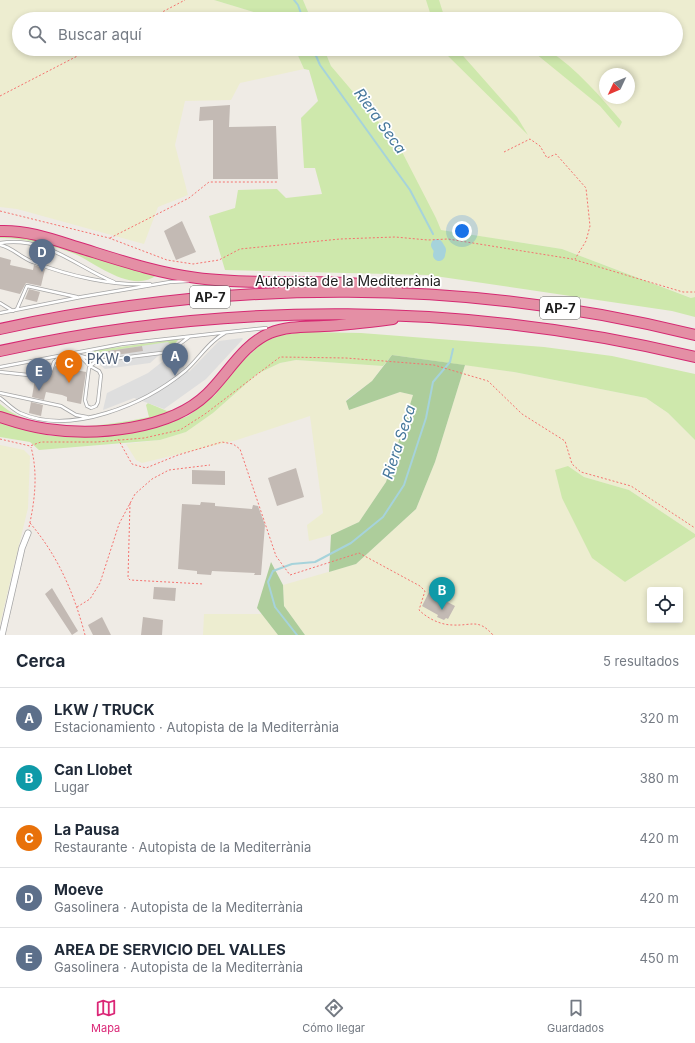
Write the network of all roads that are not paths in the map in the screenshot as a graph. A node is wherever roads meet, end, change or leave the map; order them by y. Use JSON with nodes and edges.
{"nodes":[{"id":1,"x":0,"y":231,"type":"edge"},
{"id":2,"x":0,"y":244,"type":"edge"},
{"id":3,"x":219,"y":281,"type":"junction"},
{"id":4,"x":120,"y":284,"type":"junction"},
{"id":5,"x":159,"y":284,"type":"junction"},
{"id":6,"x":423,"y":294,"type":"junction"},
{"id":7,"x":81,"y":298,"type":"junction"},
{"id":8,"x":0,"y":303,"type":"edge"},
{"id":9,"x":13,"y":310,"type":"junction"},
{"id":10,"x":0,"y":314,"type":"edge"},
{"id":11,"x":418,"y":316,"type":"junction"},
{"id":12,"x":366,"y":323,"type":"junction"},
{"id":13,"x":266,"y":328,"type":"joint"},
{"id":14,"x":0,"y":329,"type":"edge"},
{"id":15,"x":227,"y":332,"type":"junction"},
{"id":16,"x":193,"y":335,"type":"junction"},
{"id":17,"x":695,"y":335,"type":"edge"},
{"id":18,"x":0,"y":351,"type":"edge"},
{"id":19,"x":71,"y":353,"type":"junction"},
{"id":20,"x":65,"y":354,"type":"junction"},
{"id":21,"x":80,"y":356,"type":"junction"},
{"id":22,"x":695,"y":357,"type":"edge"},
{"id":23,"x":97,"y":361,"type":"junction"},
{"id":24,"x":90,"y":366,"type":"junction"},
{"id":25,"x":0,"y":367,"type":"edge"},
{"id":26,"x":0,"y":372,"type":"edge"},
{"id":27,"x":0,"y":393,"type":"edge"},
{"id":28,"x":0,"y":398,"type":"edge"},
{"id":29,"x":0,"y":417,"type":"edge"},
{"id":30,"x":92,"y":417,"type":"junction"},
{"id":31,"x":28,"y":533,"type":"road end"},
{"id":32,"x":2,"y":635,"type":"edge"}],
"edges":[{"from":1,"to":3,"type":"highway"},
{"from":2,"to":4,"type":"lane"},
{"from":2,"to":4,"type":"lane"},
{"from":3,"to":5,"type":"lane"},
{"from":3,"to":6,"type":"highway"},
{"from":4,"to":5,"type":"lane"},
{"from":5,"to":7,"type":"lane"},
{"from":6,"to":14,"type":"highway","name":"Autopista de la Mediterrània","number":"AP-7"},
{"from":6,"to":17,"type":"highway","name":"Autopista de la Mediterrània","number":"AP-7"},
{"from":7,"to":9,"type":"lane"},
{"from":7,"to":9,"type":"lane"},
{"from":8,"to":9,"type":"lane"},
{"from":9,"to":10,"type":"lane"},
{"from":11,"to":12,"type":"highway"},
{"from":11,"to":18,"type":"highway","number":"AP-7"},
{"from":11,"to":22,"type":"highway","number":"AP-7"},
{"from":12,"to":13,"type":"highway"},
{"from":12,"to":29,"type":"highway"},
{"from":13,"to":15,"type":"lane"},
{"from":15,"to":16,"type":"lane"},
{"from":15,"to":30,"type":"lane"},
{"from":16,"to":19,"type":"lane"},
{"from":16,"to":23,"type":"lane"},
{"from":19,"to":20,"type":"lane"},
{"from":19,"to":21,"type":"lane"},
{"from":20,"to":25,"type":"lane"},
{"from":20,"to":26,"type":"lane"},
{"from":21,"to":23,"type":"lane"},
{"from":21,"to":24,"type":"lane"},
{"from":23,"to":24,"type":"lane"},
{"from":24,"to":24,"type":"lane"},
{"from":27,"to":30,"type":"lane"},
{"from":28,"to":30,"type":"lane"},
{"from":31,"to":32,"type":"street"}]}
